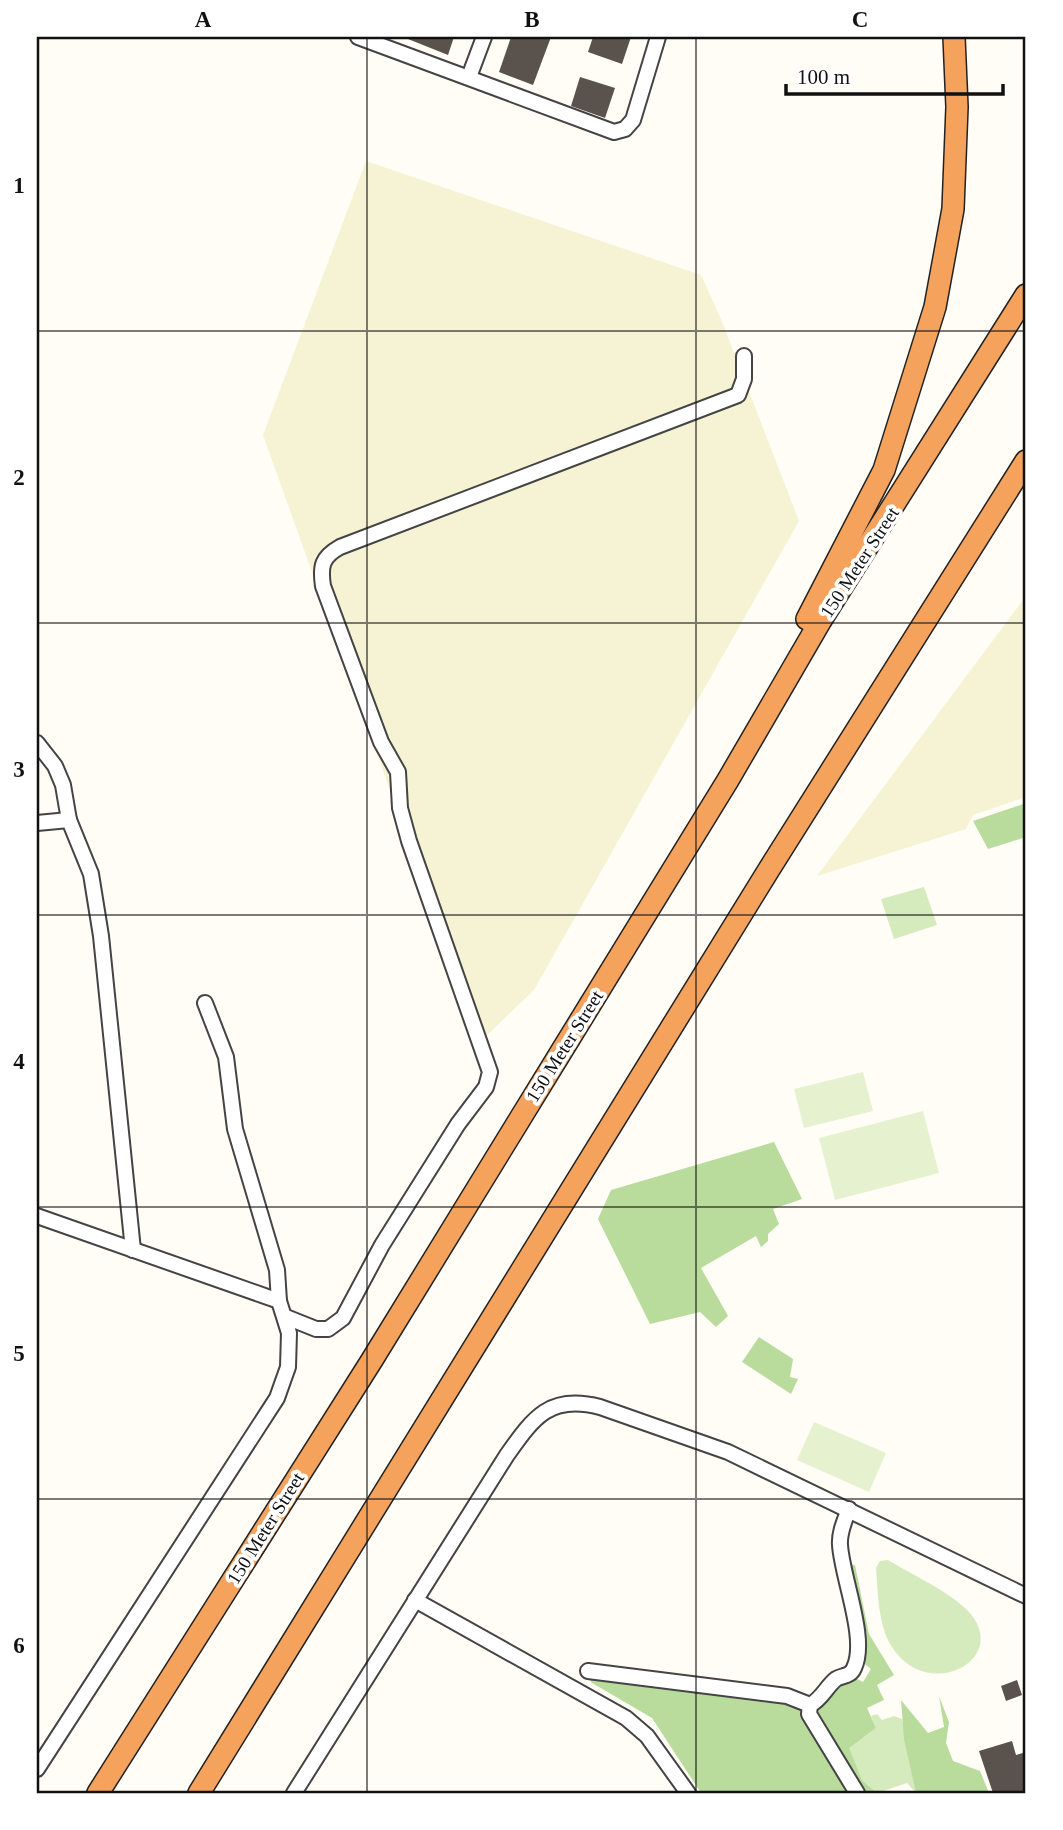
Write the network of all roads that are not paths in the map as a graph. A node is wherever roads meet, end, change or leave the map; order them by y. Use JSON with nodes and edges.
{"nodes":[{"id":1,"x":358,"y":37,"type":"edge"},
{"id":2,"x":484,"y":37,"type":"edge"},
{"id":3,"x":658,"y":37,"type":"edge"},
{"id":4,"x":954,"y":37,"type":"edge"},
{"id":5,"x":469,"y":77,"type":"junction"},
{"id":6,"x":1026,"y":295,"type":"edge"},
{"id":7,"x":744,"y":356,"type":"dead end"},
{"id":8,"x":1026,"y":461,"type":"edge"},
{"id":9,"x":1026,"y":474,"type":"edge"},
{"id":10,"x":998,"y":507,"type":"junction"},
{"id":11,"x":37,"y":743,"type":"edge"},
{"id":12,"x":728,"y":780,"type":"junction"},
{"id":13,"x":69,"y":820,"type":"junction"},
{"id":14,"x":37,"y":823,"type":"edge"},
{"id":15,"x":205,"y":1003,"type":"dead end"},
{"id":16,"x":37,"y":1216,"type":"edge"},
{"id":17,"x":133,"y":1250,"type":"junction"},
{"id":18,"x":279,"y":1301,"type":"junction"},
{"id":19,"x":285,"y":1317,"type":"junction"},
{"id":20,"x":849,"y":1508,"type":"junction"},
{"id":21,"x":1026,"y":1595,"type":"edge"},
{"id":22,"x":415,"y":1600,"type":"junction"},
{"id":23,"x":588,"y":1671,"type":"dead end"},
{"id":24,"x":810,"y":1704,"type":"junction"},
{"id":25,"x":37,"y":1769,"type":"edge"},
{"id":26,"x":98,"y":1793,"type":"edge"},
{"id":27,"x":199,"y":1793,"type":"edge"},
{"id":28,"x":293,"y":1793,"type":"edge"},
{"id":29,"x":688,"y":1793,"type":"edge"},
{"id":30,"x":857,"y":1793,"type":"edge"}],
"edges":[{"from":1,"to":5,"type":"street"},
{"from":2,"to":5,"type":"street"},
{"from":3,"to":5,"type":"street"},
{"from":4,"to":12,"type":"highway"},
{"from":6,"to":12,"type":"highway","name":"150 Meter Street"},
{"from":7,"to":19,"type":"street"},
{"from":8,"to":10,"type":"highway"},
{"from":9,"to":10,"type":"highway"},
{"from":10,"to":27,"type":"highway"},
{"from":11,"to":13,"type":"street"},
{"from":12,"to":26,"type":"highway","name":"150 Meter Street"},
{"from":13,"to":14,"type":"street"},
{"from":13,"to":17,"type":"street"},
{"from":15,"to":18,"type":"street"},
{"from":16,"to":17,"type":"street"},
{"from":17,"to":18,"type":"street"},
{"from":18,"to":19,"type":"street"},
{"from":19,"to":25,"type":"street"},
{"from":20,"to":21,"type":"street"},
{"from":20,"to":22,"type":"street"},
{"from":20,"to":24,"type":"street"},
{"from":22,"to":28,"type":"street"},
{"from":22,"to":29,"type":"street"},
{"from":23,"to":24,"type":"street"},
{"from":24,"to":30,"type":"street"}]}
